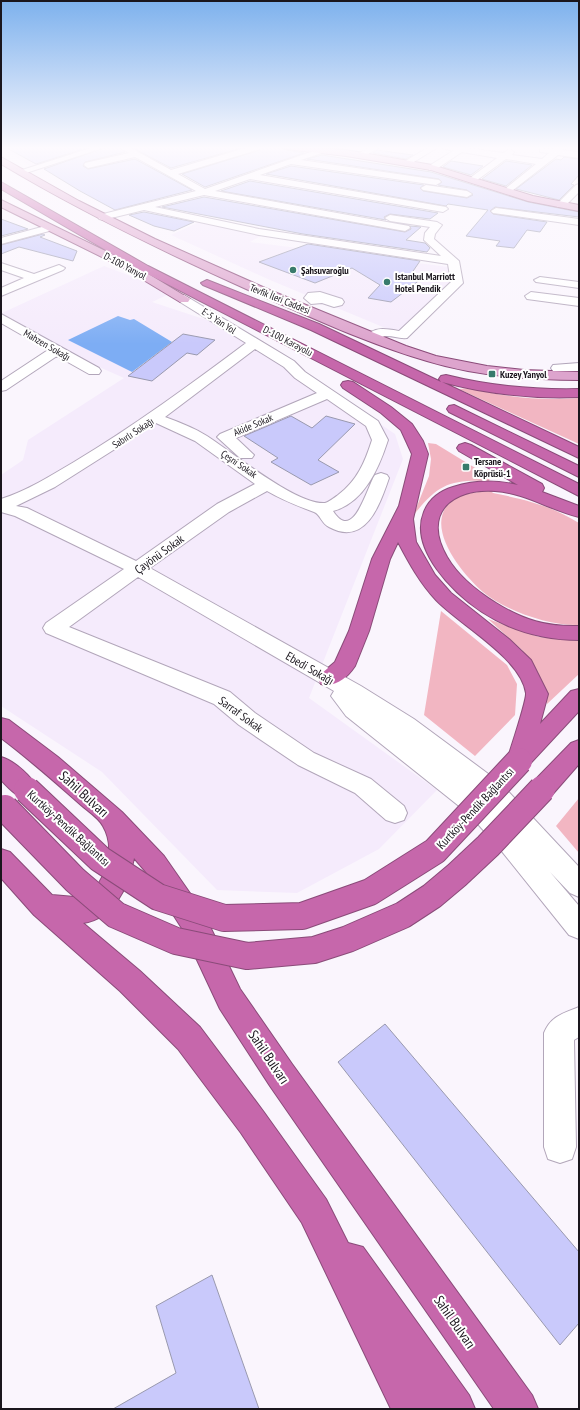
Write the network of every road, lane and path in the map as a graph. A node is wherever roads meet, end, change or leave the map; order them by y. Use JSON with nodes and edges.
{"nodes":[{"id":1,"x":20,"y":213,"type":"edge"},
{"id":2,"x":56,"y":213,"type":"edge"},
{"id":3,"x":99,"y":213,"type":"edge"},
{"id":4,"x":101,"y":213,"type":"edge"},
{"id":5,"x":122,"y":213,"type":"edge"},
{"id":6,"x":165,"y":213,"type":"edge"},
{"id":7,"x":338,"y":213,"type":"edge"},
{"id":8,"x":388,"y":213,"type":"edge"},
{"id":9,"x":510,"y":213,"type":"edge"},
{"id":10,"x":107,"y":216,"type":"junction"},
{"id":11,"x":378,"y":219,"type":"junction"},
{"id":12,"x":579,"y":222,"type":"edge"},
{"id":13,"x":49,"y":228,"type":"junction"},
{"id":14,"x":405,"y":228,"type":"dead end"},
{"id":15,"x":1,"y":241,"type":"edge"},
{"id":16,"x":341,"y":244,"type":"junction"},
{"id":17,"x":453,"y":261,"type":"junction"},
{"id":18,"x":1,"y":266,"type":"edge"},
{"id":19,"x":59,"y":268,"type":"dead end"},
{"id":20,"x":34,"y":278,"type":"junction"},
{"id":21,"x":540,"y":280,"type":"dead end"},
{"id":22,"x":579,"y":286,"type":"edge"},
{"id":23,"x":1,"y":292,"type":"edge"},
{"id":24,"x":531,"y":296,"type":"dead end"},
{"id":25,"x":184,"y":299,"type":"junction"},
{"id":26,"x":579,"y":302,"type":"edge"},
{"id":27,"x":1,"y":318,"type":"edge"},
{"id":28,"x":378,"y":335,"type":"junction"},
{"id":29,"x":254,"y":343,"type":"junction"},
{"id":30,"x":291,"y":343,"type":"junction"},
{"id":31,"x":356,"y":345,"type":"junction"},
{"id":32,"x":55,"y":350,"type":"junction"},
{"id":33,"x":579,"y":367,"type":"edge"},
{"id":34,"x":558,"y":368,"type":"joint"},
{"id":35,"x":1,"y":370,"type":"edge"},
{"id":36,"x":94,"y":371,"type":"dead end"},
{"id":37,"x":19,"y":375,"type":"junction"},
{"id":38,"x":335,"y":375,"type":"junction"},
{"id":39,"x":579,"y":376,"type":"edge"},
{"id":40,"x":1,"y":387,"type":"edge"},
{"id":41,"x":579,"y":393,"type":"edge"},
{"id":42,"x":327,"y":394,"type":"junction"},
{"id":43,"x":424,"y":394,"type":"dead end"},
{"id":44,"x":445,"y":405,"type":"dead end"},
{"id":45,"x":156,"y":418,"type":"junction"},
{"id":46,"x":579,"y":453,"type":"edge"},
{"id":47,"x":245,"y":468,"type":"junction"},
{"id":48,"x":579,"y":472,"type":"edge"},
{"id":49,"x":381,"y":478,"type":"dead end"},
{"id":50,"x":267,"y":484,"type":"junction"},
{"id":51,"x":579,"y":491,"type":"edge"},
{"id":52,"x":408,"y":500,"type":"junction"},
{"id":53,"x":1,"y":506,"type":"edge"},
{"id":54,"x":322,"y":508,"type":"junction"},
{"id":55,"x":579,"y":512,"type":"edge"},
{"id":56,"x":138,"y":569,"type":"junction"},
{"id":57,"x":53,"y":628,"type":"joint"},
{"id":58,"x":579,"y":633,"type":"edge"},
{"id":59,"x":329,"y":679,"type":"junction"},
{"id":60,"x":579,"y":697,"type":"edge"},
{"id":61,"x":1,"y":726,"type":"edge"},
{"id":62,"x":579,"y":750,"type":"edge"},
{"id":63,"x":579,"y":760,"type":"edge"},
{"id":64,"x":519,"y":761,"type":"junction"},
{"id":65,"x":1,"y":766,"type":"edge"},
{"id":66,"x":542,"y":789,"type":"junction"},
{"id":67,"x":3,"y":806,"type":"edge"},
{"id":68,"x":395,"y":813,"type":"dead end"},
{"id":69,"x":113,"y":819,"type":"junction"},
{"id":70,"x":1,"y":860,"type":"edge"},
{"id":71,"x":579,"y":885,"type":"edge"},
{"id":72,"x":44,"y":906,"type":"junction"},
{"id":73,"x":579,"y":926,"type":"edge"},
{"id":74,"x":579,"y":1022,"type":"edge"},
{"id":75,"x":560,"y":1147,"type":"dead end"},
{"id":76,"x":314,"y":1211,"type":"junction"},
{"id":77,"x":412,"y":1409,"type":"edge"},
{"id":78,"x":455,"y":1409,"type":"edge"},
{"id":79,"x":518,"y":1409,"type":"edge"}],
"edges":[{"from":1,"to":13,"type":"main road","name":"D-100 Yanyol"},
{"from":2,"to":30,"type":"highway","name":"D-100 Karayolu"},
{"from":3,"to":10,"type":"main road","name":"Tevfik İleri Caddesi"},
{"from":4,"to":10,"type":"main road","name":"Tevfik İleri Caddesi"},
{"from":5,"to":10,"type":"street"},
{"from":6,"to":16,"type":"street"},
{"from":7,"to":11,"type":"street"},
{"from":8,"to":11,"type":"street"},
{"from":9,"to":12,"type":"street"},
{"from":10,"to":28,"type":"main road","name":"Tevfik İleri Caddesi"},
{"from":11,"to":14,"type":"street"},
{"from":11,"to":16,"type":"street"},
{"from":11,"to":17,"type":"street"},
{"from":13,"to":15,"type":"street"},
{"from":13,"to":25,"type":"main road","name":"D-100 Yanyol"},
{"from":16,"to":17,"type":"street"},
{"from":17,"to":28,"type":"street"},
{"from":18,"to":20,"type":"street"},
{"from":19,"to":20,"type":"street"},
{"from":20,"to":23,"type":"street"},
{"from":21,"to":22,"type":"street"},
{"from":24,"to":26,"type":"street"},
{"from":25,"to":29,"type":"street","name":"E-5 Yan Yol"},
{"from":25,"to":30,"type":"highway"},
{"from":27,"to":32,"type":"street","name":"Mahzen Sokağı"},
{"from":28,"to":34,"type":"main road","name":"Tevfik İleri Caddesi"},
{"from":28,"to":39,"type":"main road","name":"Tevfik İleri Caddesi"},
{"from":29,"to":42,"type":"street","name":"E-5 Yan Yol"},
{"from":29,"to":45,"type":"street","name":"Sabırlı Sokağı"},
{"from":30,"to":38,"type":"highway"},
{"from":30,"to":51,"type":"highway","name":"D-100 Karayolu"},
{"from":31,"to":41,"type":"highway"},
{"from":31,"to":43,"type":"highway","name":"D-100 Karayolu"},
{"from":31,"to":46,"type":"highway"},
{"from":32,"to":36,"type":"street","name":"Mahzen Sokağı"},
{"from":32,"to":37,"type":"street"},
{"from":33,"to":34,"type":"street"},
{"from":35,"to":37,"type":"street"},
{"from":37,"to":40,"type":"street"},
{"from":38,"to":52,"type":"highway"},
{"from":38,"to":55,"type":"highway"},
{"from":42,"to":47,"type":"street","name":"Akide Sokak"},
{"from":42,"to":54,"type":"street","name":"E-5 Yan Yol"},
{"from":44,"to":48,"type":"highway"},
{"from":45,"to":47,"type":"street","name":"Çeşni Sokak"},
{"from":45,"to":53,"type":"street","name":"Sabırlı Sokağı"},
{"from":47,"to":50,"type":"street","name":"Çeşni Sokak"},
{"from":49,"to":54,"type":"street"},
{"from":50,"to":54,"type":"street","name":"Çeşni Sokak"},
{"from":50,"to":56,"type":"street","name":"Çayönü Sokak"},
{"from":52,"to":59,"type":"highway"},
{"from":52,"to":64,"type":"highway"},
{"from":53,"to":56,"type":"street","name":"Ebedi Sokağı"},
{"from":55,"to":58,"type":"highway"},
{"from":56,"to":57,"type":"street","name":"Çayönü Sokak"},
{"from":56,"to":59,"type":"street","name":"Ebedi Sokağı"},
{"from":57,"to":68,"type":"street","name":"Sarraf Sokak"},
{"from":59,"to":71,"type":"street","name":"Ebedi Sokağı"},
{"from":59,"to":73,"type":"street"},
{"from":60,"to":64,"type":"highway","name":"Kurtköy-Pendik Bağlantısı"},
{"from":61,"to":69,"type":"highway","name":"Sahil Bulvarı"},
{"from":62,"to":66,"type":"highway"},
{"from":63,"to":66,"type":"highway"},
{"from":64,"to":65,"type":"highway","name":"Kurtköy-Pendik Bağlantısı","bridge":true},
{"from":66,"to":67,"type":"highway","bridge":true},
{"from":69,"to":72,"type":"highway"},
{"from":69,"to":79,"type":"highway","name":"Sahil Bulvarı"},
{"from":70,"to":72,"type":"highway"},
{"from":72,"to":76,"type":"highway"},
{"from":74,"to":75,"type":"street"},
{"from":76,"to":77,"type":"highway"},
{"from":76,"to":78,"type":"highway"}]}
